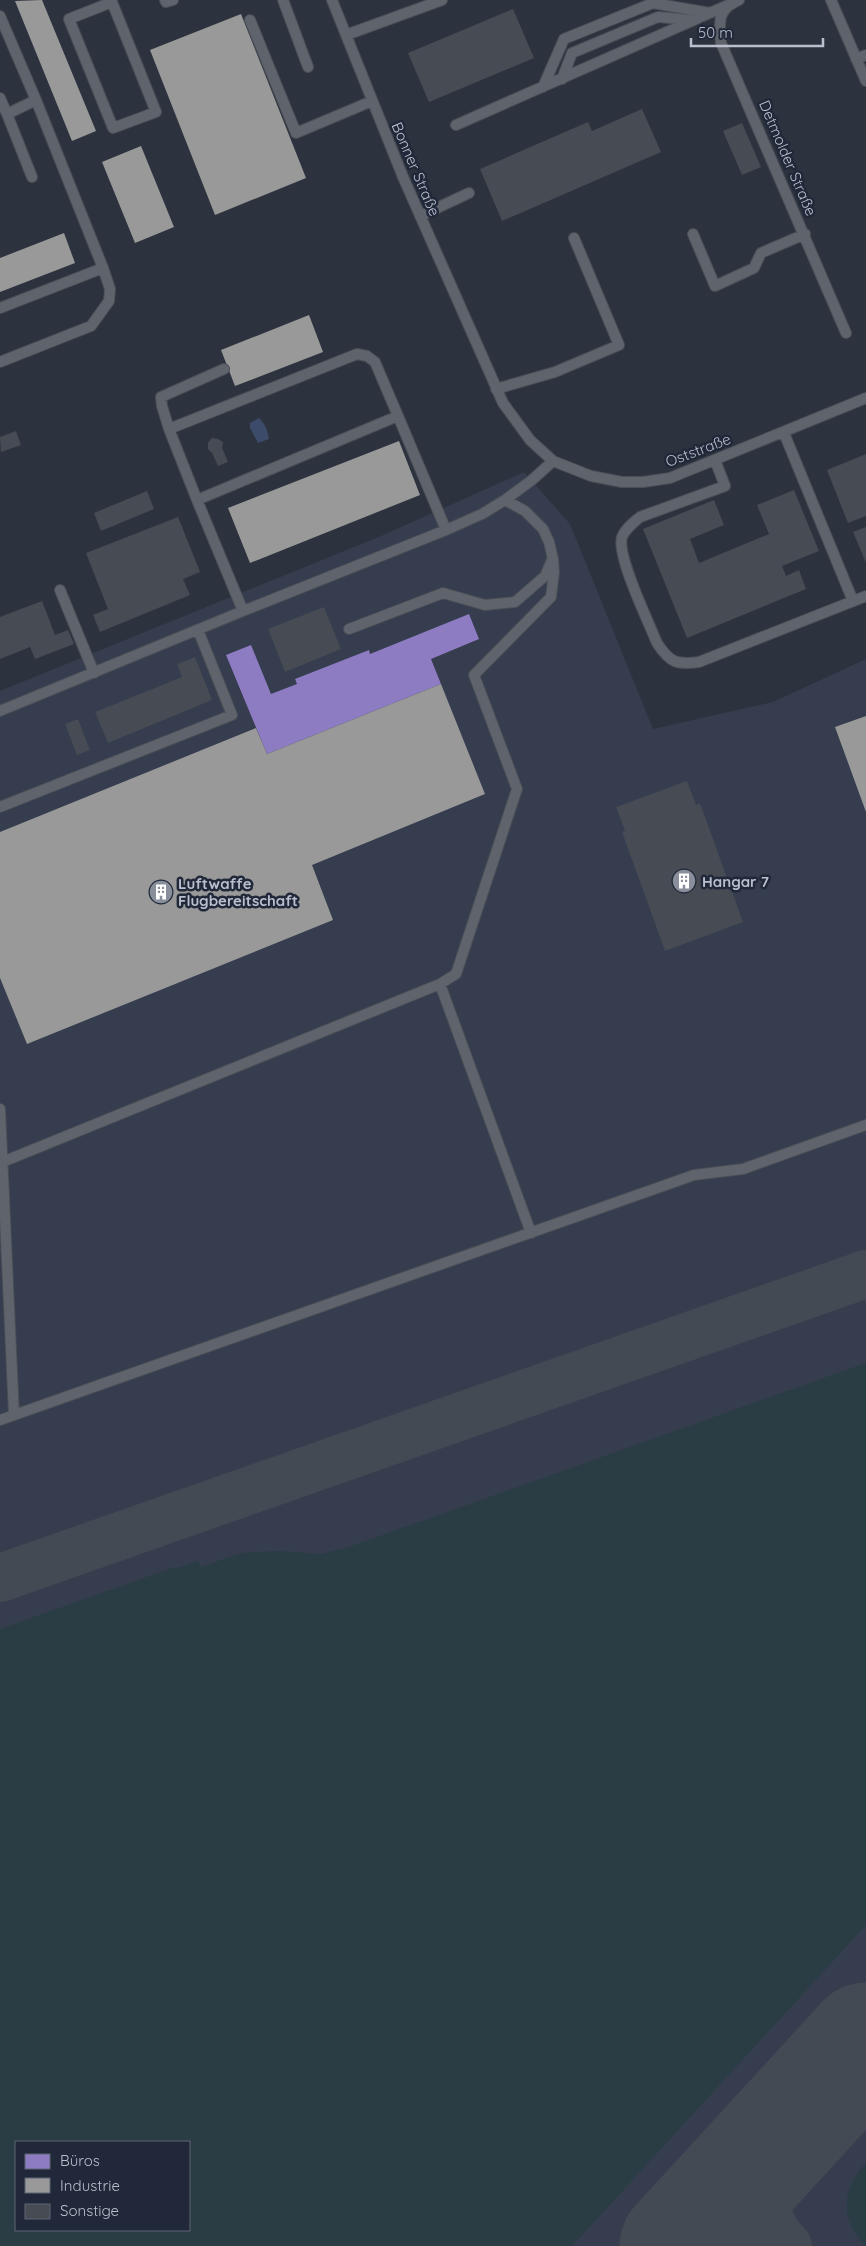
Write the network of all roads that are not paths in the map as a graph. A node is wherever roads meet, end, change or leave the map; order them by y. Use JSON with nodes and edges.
{"nodes":[{"id":1,"x":165,"y":0,"type":"edge"},
{"id":2,"x":173,"y":0,"type":"edge"},
{"id":3,"x":283,"y":0,"type":"edge"},
{"id":4,"x":332,"y":0,"type":"edge"},
{"id":5,"x":442,"y":0,"type":"edge"},
{"id":6,"x":739,"y":0,"type":"edge"},
{"id":7,"x":831,"y":0,"type":"edge"},
{"id":8,"x":93,"y":4,"type":"edge"},
{"id":9,"x":728,"y":5,"type":"junction"},
{"id":10,"x":710,"y":13,"type":"junction"},
{"id":11,"x":0,"y":16,"type":"edge"},
{"id":12,"x":250,"y":20,"type":"dead end"},
{"id":13,"x":695,"y":20,"type":"junction"},
{"id":14,"x":346,"y":35,"type":"junction"},
{"id":15,"x":861,"y":57,"type":"edge"},
{"id":16,"x":308,"y":66,"type":"dead end"},
{"id":17,"x":562,"y":79,"type":"junction"},
{"id":18,"x":866,"y":81,"type":"edge"},
{"id":19,"x":544,"y":87,"type":"junction"},
{"id":20,"x":0,"y":98,"type":"edge"},
{"id":21,"x":36,"y":100,"type":"junction"},
{"id":22,"x":372,"y":101,"type":"junction"},
{"id":23,"x":7,"y":114,"type":"junction"},
{"id":24,"x":456,"y":125,"type":"dead end"},
{"id":25,"x":32,"y":178,"type":"dead end"},
{"id":26,"x":469,"y":193,"type":"dead end"},
{"id":27,"x":420,"y":216,"type":"junction"},
{"id":28,"x":693,"y":234,"type":"dead end"},
{"id":29,"x":805,"y":234,"type":"junction"},
{"id":30,"x":574,"y":238,"type":"dead end"},
{"id":31,"x":103,"y":268,"type":"junction"},
{"id":32,"x":0,"y":308,"type":"edge"},
{"id":33,"x":846,"y":333,"type":"dead end"},
{"id":34,"x":478,"y":347,"type":"joint"},
{"id":35,"x":0,"y":362,"type":"edge"},
{"id":36,"x":224,"y":370,"type":"dead end"},
{"id":37,"x":496,"y":389,"type":"junction"},
{"id":38,"x":866,"y":398,"type":"edge"},
{"id":39,"x":398,"y":416,"type":"junction"},
{"id":40,"x":169,"y":429,"type":"junction"},
{"id":41,"x":784,"y":433,"type":"junction"},
{"id":42,"x":715,"y":460,"type":"junction"},
{"id":43,"x":554,"y":461,"type":"junction"},
{"id":44,"x":197,"y":500,"type":"junction"},
{"id":45,"x":505,"y":500,"type":"junction"},
{"id":46,"x":446,"y":530,"type":"junction"},
{"id":47,"x":552,"y":559,"type":"junction"},
{"id":48,"x":60,"y":590,"type":"dead end"},
{"id":49,"x":866,"y":596,"type":"edge"},
{"id":50,"x":853,"y":601,"type":"junction"},
{"id":51,"x":243,"y":611,"type":"junction"},
{"id":52,"x":349,"y":629,"type":"dead end"},
{"id":53,"x":198,"y":630,"type":"junction"},
{"id":54,"x":94,"y":673,"type":"junction"},
{"id":55,"x":0,"y":712,"type":"edge"},
{"id":56,"x":0,"y":807,"type":"edge"},
{"id":57,"x":440,"y":984,"type":"junction"},
{"id":58,"x":0,"y":1109,"type":"edge"},
{"id":59,"x":866,"y":1125,"type":"edge"},
{"id":60,"x":2,"y":1162,"type":"edge"},
{"id":61,"x":531,"y":1233,"type":"junction"},
{"id":62,"x":14,"y":1415,"type":"junction"},
{"id":63,"x":0,"y":1420,"type":"edge"}],
"edges":[{"from":1,"to":2,"type":"lane"},
{"from":3,"to":16,"type":"lane"},
{"from":4,"to":14,"type":"lane","name":"Bonner Straße"},
{"from":5,"to":14,"type":"lane"},
{"from":6,"to":9,"type":"lane"},
{"from":7,"to":15,"type":"lane"},
{"from":8,"to":8,"type":"lane"},
{"from":9,"to":10,"type":"lane"},
{"from":9,"to":29,"type":"lane","name":"Detmolder Straße"},
{"from":10,"to":13,"type":"lane"},
{"from":10,"to":19,"type":"lane"},
{"from":11,"to":21,"type":"lane"},
{"from":12,"to":22,"type":"lane"},
{"from":13,"to":17,"type":"lane"},
{"from":13,"to":17,"type":"lane"},
{"from":14,"to":22,"type":"lane","name":"Bonner Straße"},
{"from":15,"to":18,"type":"lane"},
{"from":17,"to":19,"type":"lane"},
{"from":19,"to":24,"type":"lane"},
{"from":20,"to":23,"type":"lane"},
{"from":21,"to":23,"type":"lane"},
{"from":21,"to":31,"type":"lane"},
{"from":22,"to":27,"type":"lane","name":"Bonner Straße"},
{"from":23,"to":25,"type":"lane"},
{"from":26,"to":27,"type":"lane"},
{"from":27,"to":34,"type":"lane","name":"Bonner Straße"},
{"from":28,"to":29,"type":"lane"},
{"from":29,"to":33,"type":"lane","name":"Detmolder Straße"},
{"from":30,"to":37,"type":"lane"},
{"from":31,"to":32,"type":"lane"},
{"from":31,"to":35,"type":"lane"},
{"from":34,"to":37,"type":"lane","name":"Oststraße"},
{"from":36,"to":40,"type":"lane"},
{"from":37,"to":43,"type":"lane","name":"Oststraße"},
{"from":38,"to":41,"type":"lane","name":"Oststraße"},
{"from":39,"to":40,"type":"lane"},
{"from":39,"to":44,"type":"lane"},
{"from":39,"to":46,"type":"lane"},
{"from":40,"to":44,"type":"lane"},
{"from":41,"to":42,"type":"lane","name":"Oststraße"},
{"from":41,"to":50,"type":"lane"},
{"from":42,"to":43,"type":"lane","name":"Oststraße"},
{"from":42,"to":50,"type":"lane"},
{"from":43,"to":45,"type":"lane"},
{"from":44,"to":51,"type":"lane"},
{"from":45,"to":46,"type":"lane"},
{"from":45,"to":47,"type":"lane"},
{"from":46,"to":51,"type":"lane"},
{"from":47,"to":52,"type":"lane"},
{"from":47,"to":57,"type":"lane"},
{"from":48,"to":54,"type":"lane"},
{"from":49,"to":50,"type":"lane"},
{"from":51,"to":53,"type":"lane"},
{"from":53,"to":54,"type":"lane"},
{"from":53,"to":56,"type":"lane"},
{"from":54,"to":55,"type":"lane"},
{"from":57,"to":60,"type":"lane"},
{"from":57,"to":61,"type":"lane"},
{"from":58,"to":60,"type":"lane"},
{"from":59,"to":61,"type":"lane"},
{"from":60,"to":62,"type":"lane"},
{"from":61,"to":62,"type":"lane"},
{"from":62,"to":63,"type":"lane"}]}
